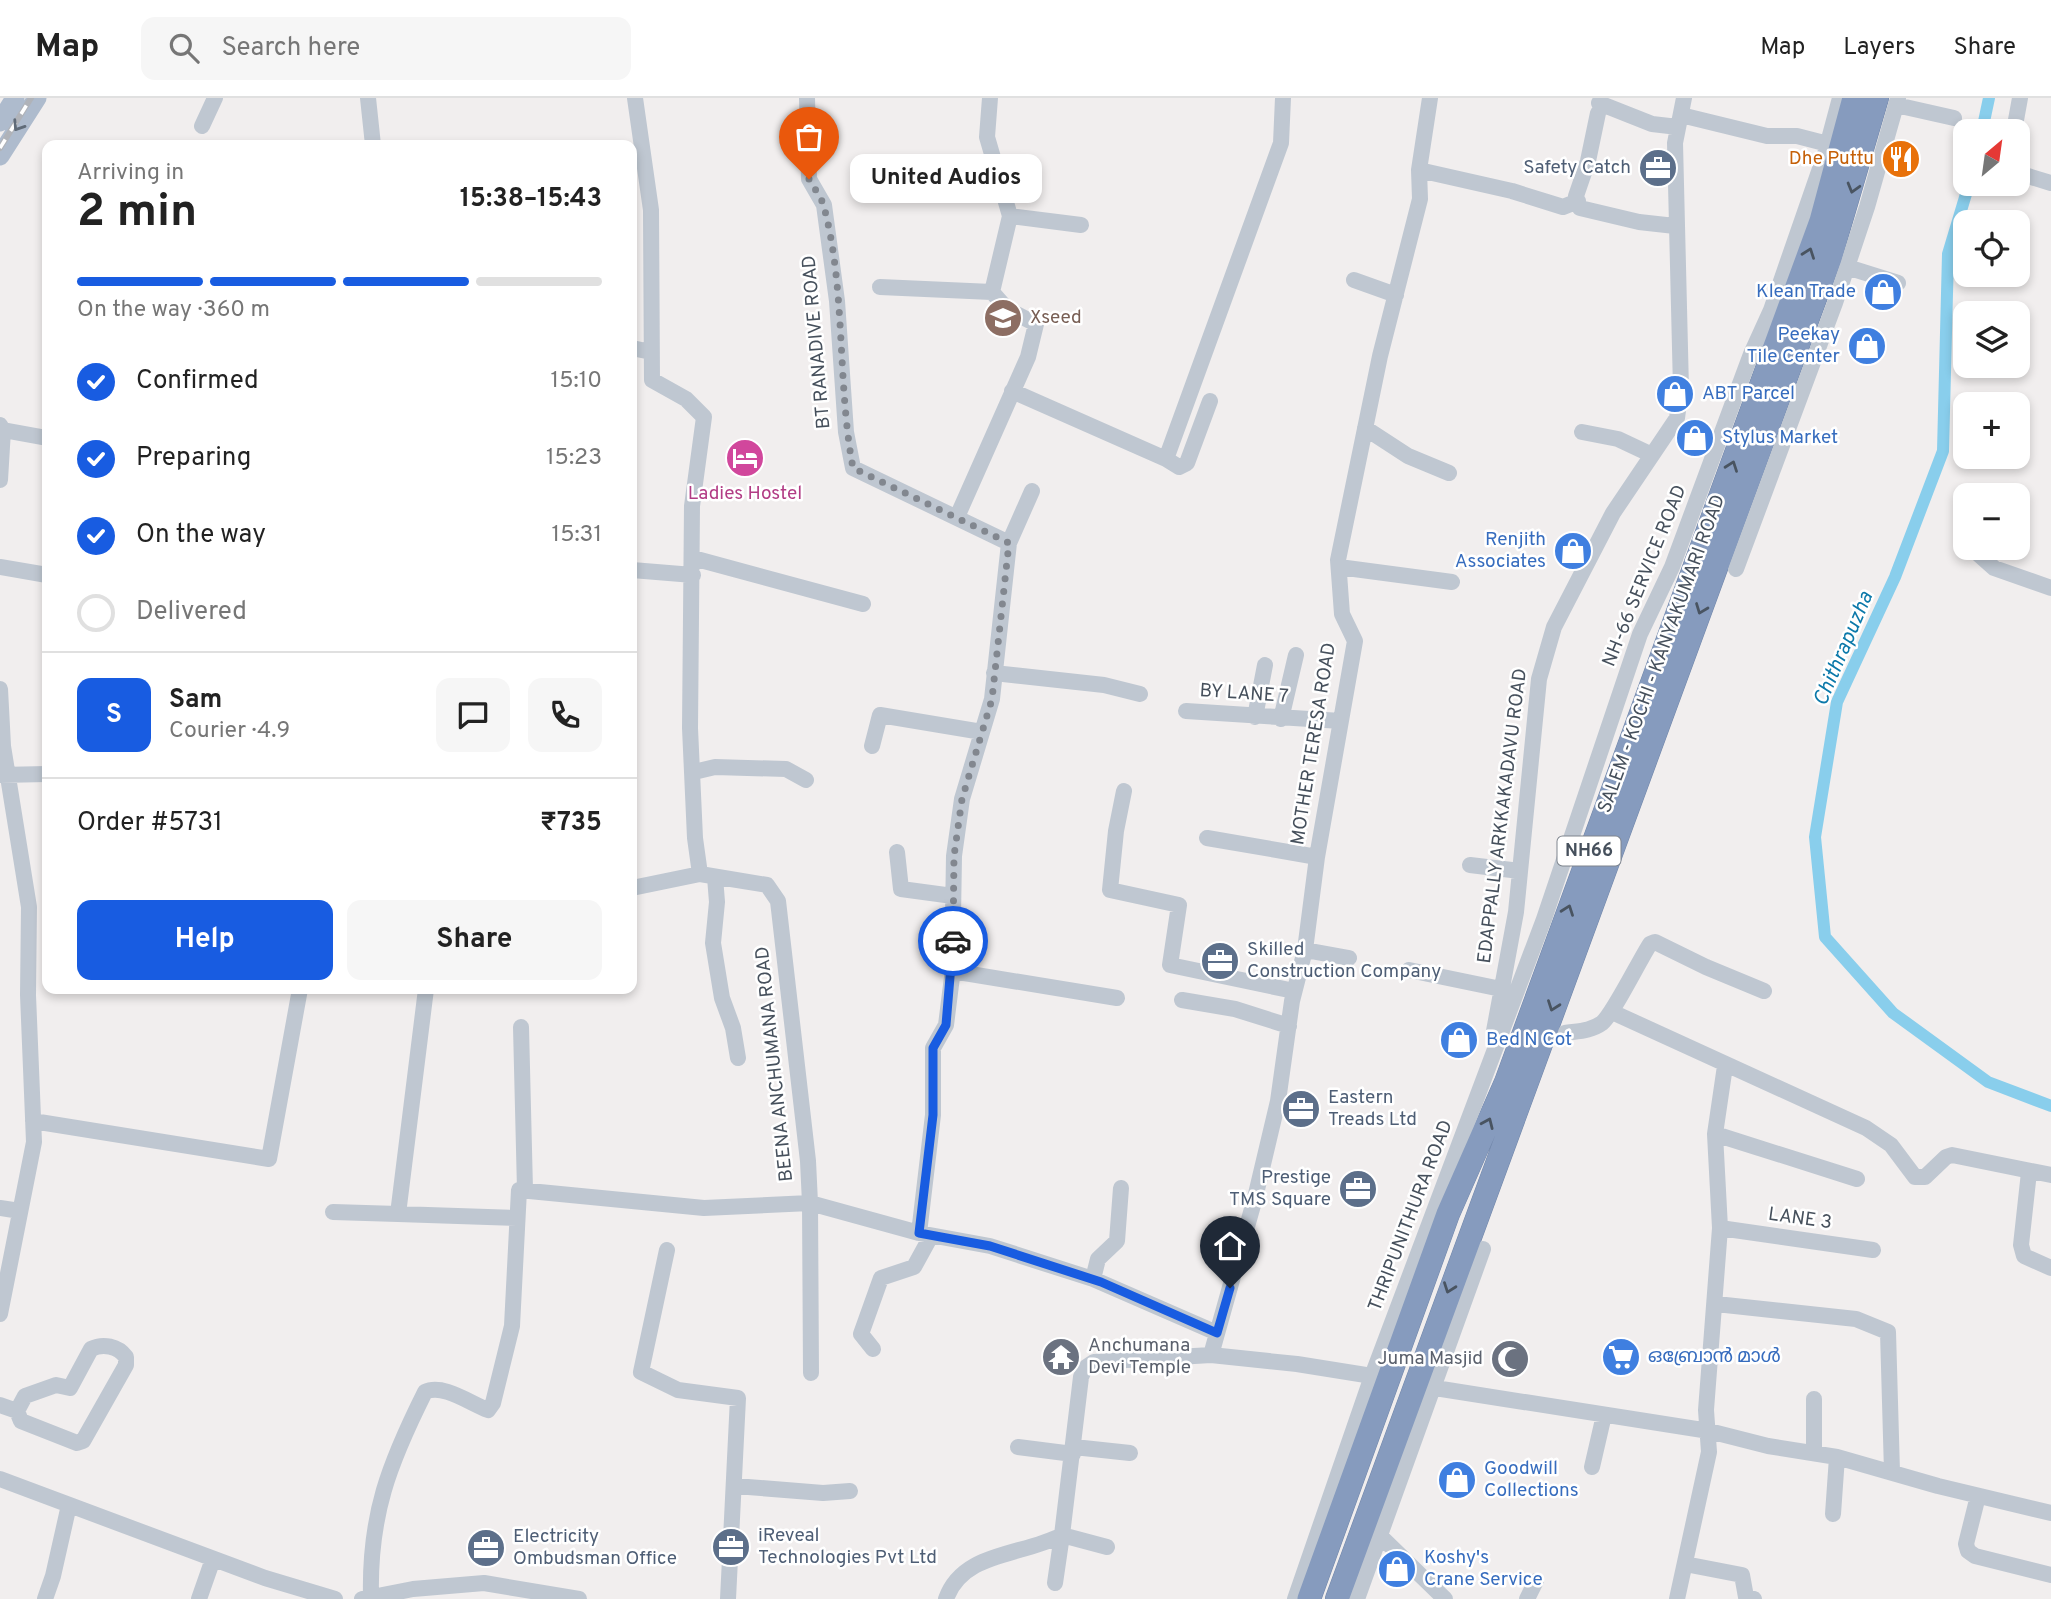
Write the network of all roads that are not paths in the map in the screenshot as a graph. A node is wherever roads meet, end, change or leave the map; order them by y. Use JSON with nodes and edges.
{"nodes":[{"id":1,"x":37,"y":98,"type":"edge"},
{"id":2,"x":215,"y":98,"type":"edge"},
{"id":3,"x":368,"y":98,"type":"edge"},
{"id":4,"x":635,"y":98,"type":"edge"},
{"id":5,"x":807,"y":98,"type":"edge"},
{"id":6,"x":990,"y":98,"type":"edge"},
{"id":7,"x":1283,"y":98,"type":"edge"},
{"id":8,"x":1430,"y":98,"type":"edge"},
{"id":9,"x":1685,"y":98,"type":"edge"},
{"id":10,"x":1840,"y":98,"type":"edge"},
{"id":11,"x":1854,"y":98,"type":"edge"},
{"id":12,"x":2020,"y":98,"type":"edge"},
{"id":13,"x":1890,"y":100,"type":"edge"},
{"id":14,"x":1954,"y":117,"type":"dead end"},
{"id":15,"x":2016,"y":119,"type":"edge"},
{"id":16,"x":1679,"y":121,"type":"junction"},
{"id":17,"x":202,"y":126,"type":"dead end"},
{"id":18,"x":372,"y":140,"type":"edge"},
{"id":19,"x":1828,"y":144,"type":"junction"},
{"id":20,"x":0,"y":156,"type":"edge"},
{"id":21,"x":1419,"y":170,"type":"junction"},
{"id":22,"x":2030,"y":177,"type":"edge"},
{"id":23,"x":2051,"y":183,"type":"edge"},
{"id":24,"x":1578,"y":201,"type":"junction"},
{"id":25,"x":1010,"y":216,"type":"junction"},
{"id":26,"x":1082,"y":225,"type":"dead end"},
{"id":27,"x":1675,"y":226,"type":"junction"},
{"id":28,"x":1847,"y":267,"type":"junction"},
{"id":29,"x":1354,"y":280,"type":"dead end"},
{"id":30,"x":1898,"y":283,"type":"dead end"},
{"id":31,"x":880,"y":286,"type":"dead end"},
{"id":32,"x":992,"y":292,"type":"junction"},
{"id":33,"x":1396,"y":295,"type":"junction"},
{"id":34,"x":637,"y":349,"type":"edge"},
{"id":35,"x":652,"y":352,"type":"junction"},
{"id":36,"x":1784,"y":354,"type":"junction"},
{"id":37,"x":1012,"y":391,"type":"junction"},
{"id":38,"x":1210,"y":401,"type":"dead end"},
{"id":39,"x":1,"y":427,"type":"edge"},
{"id":40,"x":1365,"y":428,"type":"junction"},
{"id":41,"x":1582,"y":432,"type":"dead end"},
{"id":42,"x":42,"y":437,"type":"edge"},
{"id":43,"x":1652,"y":455,"type":"junction"},
{"id":44,"x":1166,"y":459,"type":"junction"},
{"id":45,"x":1449,"y":472,"type":"dead end"},
{"id":46,"x":0,"y":480,"type":"edge"},
{"id":47,"x":1032,"y":491,"type":"dead end"},
{"id":48,"x":957,"y":517,"type":"junction"},
{"id":49,"x":1009,"y":543,"type":"junction"},
{"id":50,"x":1985,"y":560,"type":"edge"},
{"id":51,"x":693,"y":566,"type":"junction"},
{"id":52,"x":1727,"y":566,"type":"junction"},
{"id":53,"x":0,"y":567,"type":"edge"},
{"id":54,"x":1339,"y":567,"type":"junction"},
{"id":55,"x":637,"y":570,"type":"edge"},
{"id":56,"x":42,"y":574,"type":"edge"},
{"id":57,"x":1452,"y":582,"type":"dead end"},
{"id":58,"x":2051,"y":588,"type":"edge"},
{"id":59,"x":863,"y":604,"type":"dead end"},
{"id":60,"x":1296,"y":655,"type":"dead end"},
{"id":61,"x":1265,"y":665,"type":"dead end"},
{"id":62,"x":994,"y":673,"type":"junction"},
{"id":63,"x":0,"y":689,"type":"edge"},
{"id":64,"x":1140,"y":694,"type":"dead end"},
{"id":65,"x":1186,"y":711,"type":"dead end"},
{"id":66,"x":1255,"y":717,"type":"junction"},
{"id":67,"x":1281,"y":719,"type":"junction"},
{"id":68,"x":1341,"y":721,"type":"junction"},
{"id":69,"x":982,"y":732,"type":"junction"},
{"id":70,"x":872,"y":746,"type":"dead end"},
{"id":71,"x":694,"y":772,"type":"junction"},
{"id":72,"x":4,"y":774,"type":"edge"},
{"id":73,"x":42,"y":774,"type":"edge"},
{"id":74,"x":806,"y":780,"type":"dead end"},
{"id":75,"x":1124,"y":791,"type":"dead end"},
{"id":76,"x":1207,"y":838,"type":"dead end"},
{"id":77,"x":897,"y":852,"type":"dead end"},
{"id":78,"x":1317,"y":857,"type":"junction"},
{"id":79,"x":1471,"y":865,"type":"dead end"},
{"id":80,"x":1520,"y":871,"type":"junction"},
{"id":81,"x":708,"y":876,"type":"junction"},
{"id":82,"x":637,"y":887,"type":"edge"},
{"id":83,"x":953,"y":896,"type":"junction"},
{"id":84,"x":1305,"y":950,"type":"junction"},
{"id":85,"x":1349,"y":958,"type":"dead end"},
{"id":86,"x":1409,"y":970,"type":"dead end"},
{"id":87,"x":952,"y":971,"type":"junction"},
{"id":88,"x":1501,"y":989,"type":"junction"},
{"id":89,"x":1294,"y":991,"type":"junction"},
{"id":90,"x":1764,"y":991,"type":"dead end"},
{"id":91,"x":299,"y":994,"type":"edge"},
{"id":92,"x":425,"y":994,"type":"edge"},
{"id":93,"x":1117,"y":998,"type":"dead end"},
{"id":94,"x":1182,"y":1000,"type":"dead end"},
{"id":95,"x":1612,"y":1012,"type":"junction"},
{"id":96,"x":1289,"y":1026,"type":"junction"},
{"id":97,"x":521,"y":1027,"type":"dead end"},
{"id":98,"x":1565,"y":1033,"type":"dead end"},
{"id":99,"x":738,"y":1058,"type":"dead end"},
{"id":100,"x":1725,"y":1066,"type":"junction"},
{"id":101,"x":1487,"y":1070,"type":"junction"},
{"id":102,"x":33,"y":1121,"type":"junction"},
{"id":103,"x":1715,"y":1134,"type":"junction"},
{"id":104,"x":2029,"y":1172,"type":"junction"},
{"id":105,"x":2051,"y":1175,"type":"edge"},
{"id":106,"x":1857,"y":1179,"type":"dead end"},
{"id":107,"x":1121,"y":1188,"type":"dead end"},
{"id":108,"x":525,"y":1191,"type":"junction"},
{"id":109,"x":810,"y":1203,"type":"junction"},
{"id":110,"x":0,"y":1208,"type":"edge"},
{"id":111,"x":20,"y":1211,"type":"junction"},
{"id":112,"x":333,"y":1212,"type":"dead end"},
{"id":113,"x":398,"y":1214,"type":"junction"},
{"id":114,"x":517,"y":1218,"type":"junction"},
{"id":115,"x":1720,"y":1228,"type":"junction"},
{"id":116,"x":925,"y":1234,"type":"junction"},
{"id":117,"x":1474,"y":1246,"type":"junction"},
{"id":118,"x":667,"y":1250,"type":"dead end"},
{"id":119,"x":1873,"y":1250,"type":"dead end"},
{"id":120,"x":2051,"y":1268,"type":"edge"},
{"id":121,"x":1093,"y":1279,"type":"junction"},
{"id":122,"x":1716,"y":1304,"type":"junction"},
{"id":123,"x":0,"y":1314,"type":"edge"},
{"id":124,"x":1401,"y":1319,"type":"junction"},
{"id":125,"x":1217,"y":1333,"type":"junction"},
{"id":126,"x":873,"y":1349,"type":"dead end"},
{"id":127,"x":1211,"y":1355,"type":"junction"},
{"id":128,"x":811,"y":1373,"type":"dead end"},
{"id":129,"x":1372,"y":1376,"type":"junction"},
{"id":130,"x":1435,"y":1388,"type":"junction"},
{"id":131,"x":1814,"y":1399,"type":"dead end"},
{"id":132,"x":0,"y":1405,"type":"edge"},
{"id":133,"x":17,"y":1411,"type":"junction"},
{"id":134,"x":1604,"y":1415,"type":"junction"},
{"id":135,"x":1709,"y":1431,"type":"junction"},
{"id":136,"x":1018,"y":1447,"type":"dead end"},
{"id":137,"x":1074,"y":1450,"type":"junction"},
{"id":138,"x":1130,"y":1453,"type":"dead end"},
{"id":139,"x":1814,"y":1453,"type":"junction"},
{"id":140,"x":1836,"y":1457,"type":"junction"},
{"id":141,"x":1592,"y":1467,"type":"dead end"},
{"id":142,"x":1892,"y":1472,"type":"junction"},
{"id":143,"x":0,"y":1479,"type":"edge"},
{"id":144,"x":735,"y":1486,"type":"junction"},
{"id":145,"x":850,"y":1491,"type":"dead end"},
{"id":146,"x":1978,"y":1496,"type":"junction"},
{"id":147,"x":69,"y":1505,"type":"junction"},
{"id":148,"x":2051,"y":1513,"type":"edge"},
{"id":149,"x":1833,"y":1514,"type":"dead end"},
{"id":150,"x":1372,"y":1528,"type":"junction"},
{"id":151,"x":1062,"y":1535,"type":"junction"},
{"id":152,"x":1107,"y":1548,"type":"dead end"},
{"id":153,"x":213,"y":1559,"type":"junction"},
{"id":154,"x":1685,"y":1564,"type":"junction"},
{"id":155,"x":2051,"y":1575,"type":"edge"},
{"id":156,"x":1536,"y":1581,"type":"dead end"},
{"id":157,"x":1055,"y":1583,"type":"dead end"},
{"id":158,"x":505,"y":1592,"type":"edge"},
{"id":159,"x":1300,"y":1597,"type":"edge"},
{"id":160,"x":366,"y":1598,"type":"edge"},
{"id":161,"x":45,"y":1599,"type":"edge"},
{"id":162,"x":199,"y":1599,"type":"edge"},
{"id":163,"x":335,"y":1599,"type":"edge"},
{"id":164,"x":579,"y":1599,"type":"edge"},
{"id":165,"x":728,"y":1599,"type":"edge"},
{"id":166,"x":946,"y":1599,"type":"edge"},
{"id":167,"x":1337,"y":1599,"type":"edge"},
{"id":168,"x":1357,"y":1599,"type":"edge"},
{"id":169,"x":1445,"y":1599,"type":"edge"},
{"id":170,"x":1527,"y":1599,"type":"edge"},
{"id":171,"x":1677,"y":1599,"type":"edge"},
{"id":172,"x":1754,"y":1599,"type":"edge"}],
"edges":[{"from":1,"to":20,"type":"main road","one_way":true},
{"from":2,"to":17,"type":"street"},
{"from":3,"to":18,"type":"street"},
{"from":4,"to":35,"type":"street"},
{"from":5,"to":48,"type":"street","name":"BT RANADIVE ROAD"},
{"from":6,"to":25,"type":"street"},
{"from":7,"to":44,"type":"street"},
{"from":8,"to":21,"type":"street","name":"MOTHER TERESA ROAD"},
{"from":9,"to":16,"type":"street","name":"EDAPPALLY ARKKAKADAVU ROAD"},
{"from":10,"to":19,"type":"street","name":"NH-66 SERVICE ROAD"},
{"from":36,"to":11,"type":"highway","name":"SALEM - KOCHI - KANYAKUMARI ROAD","number":"NH66","one_way":true},
{"from":12,"to":15,"type":"street"},
{"from":13,"to":14,"type":"street"},
{"from":13,"to":28,"type":"street"},
{"from":13,"to":36,"type":"highway","name":"SALEM - KOCHI - KANYAKUMARI ROAD","number":"NH66","one_way":true},
{"from":16,"to":19,"type":"street"},
{"from":16,"to":24,"type":"street"},
{"from":16,"to":27,"type":"street","name":"EDAPPALLY ARKKAKADAVU ROAD"},
{"from":19,"to":101,"type":"street","name":"NH-66 SERVICE ROAD"},
{"from":21,"to":24,"type":"street"},
{"from":21,"to":33,"type":"street","name":"MOTHER TERESA ROAD"},
{"from":22,"to":23,"type":"street"},
{"from":24,"to":27,"type":"street"},
{"from":25,"to":26,"type":"street"},
{"from":25,"to":32,"type":"street"},
{"from":27,"to":43,"type":"street","name":"EDAPPALLY ARKKAKADAVU ROAD"},
{"from":28,"to":30,"type":"street"},
{"from":28,"to":52,"type":"street"},
{"from":29,"to":33,"type":"street"},
{"from":31,"to":32,"type":"street"},
{"from":32,"to":37,"type":"street"},
{"from":33,"to":40,"type":"street","name":"MOTHER TERESA ROAD"},
{"from":34,"to":35,"type":"street"},
{"from":35,"to":51,"type":"street"},
{"from":36,"to":52,"type":"highway","name":"SALEM - KOCHI - KANYAKUMARI ROAD","number":"NH66"},
{"from":124,"to":36,"type":"highway","name":"SALEM - KOCHI - KANYAKUMARI ROAD","number":"NH66","one_way":true},
{"from":37,"to":44,"type":"street"},
{"from":37,"to":48,"type":"street"},
{"from":38,"to":44,"type":"street"},
{"from":39,"to":42,"type":"street"},
{"from":39,"to":46,"type":"street"},
{"from":40,"to":45,"type":"street"},
{"from":40,"to":54,"type":"street","name":"MOTHER TERESA ROAD"},
{"from":41,"to":43,"type":"street"},
{"from":43,"to":80,"type":"street","name":"EDAPPALLY ARKKAKADAVU ROAD"},
{"from":47,"to":49,"type":"street"},
{"from":48,"to":49,"type":"street","name":"BT RANADIVE ROAD"},
{"from":49,"to":62,"type":"street"},
{"from":50,"to":58,"type":"street"},
{"from":51,"to":55,"type":"street"},
{"from":51,"to":59,"type":"street"},
{"from":51,"to":71,"type":"street"},
{"from":52,"to":117,"type":"highway","name":"SALEM - KOCHI - KANYAKUMARI ROAD","number":"NH66","one_way":true},
{"from":53,"to":56,"type":"street"},
{"from":54,"to":57,"type":"street"},
{"from":54,"to":68,"type":"street","name":"MOTHER TERESA ROAD"},
{"from":60,"to":67,"type":"street"},
{"from":61,"to":66,"type":"street"},
{"from":62,"to":64,"type":"street"},
{"from":62,"to":69,"type":"street"},
{"from":63,"to":72,"type":"street"},
{"from":65,"to":66,"type":"street","name":"BY LANE 7"},
{"from":66,"to":67,"type":"street","name":"BY LANE 7"},
{"from":67,"to":68,"type":"street","name":"BY LANE 7"},
{"from":68,"to":78,"type":"street","name":"MOTHER TERESA ROAD"},
{"from":69,"to":70,"type":"street"},
{"from":69,"to":83,"type":"street"},
{"from":71,"to":74,"type":"street"},
{"from":71,"to":81,"type":"street"},
{"from":72,"to":73,"type":"street"},
{"from":72,"to":102,"type":"street"},
{"from":75,"to":89,"type":"street"},
{"from":76,"to":78,"type":"street"},
{"from":77,"to":83,"type":"street"},
{"from":78,"to":84,"type":"street","name":"MOTHER TERESA ROAD"},
{"from":79,"to":80,"type":"street"},
{"from":80,"to":88,"type":"street","name":"EDAPPALLY ARKKAKADAVU ROAD"},
{"from":81,"to":82,"type":"street","name":"BEENA ANCHUMANA ROAD"},
{"from":81,"to":99,"type":"street"},
{"from":81,"to":109,"type":"street","name":"BEENA ANCHUMANA ROAD"},
{"from":83,"to":87,"type":"street"},
{"from":84,"to":85,"type":"street"},
{"from":84,"to":89,"type":"street","name":"MOTHER TERESA ROAD"},
{"from":86,"to":88,"type":"street"},
{"from":87,"to":93,"type":"street"},
{"from":87,"to":116,"type":"street"},
{"from":88,"to":101,"type":"street","name":"EDAPPALLY ARKKAKADAVU ROAD"},
{"from":89,"to":96,"type":"street","name":"MOTHER TERESA ROAD"},
{"from":90,"to":95,"type":"street"},
{"from":91,"to":102,"type":"street"},
{"from":92,"to":113,"type":"street"},
{"from":94,"to":96,"type":"street"},
{"from":95,"to":98,"type":"street"},
{"from":95,"to":100,"type":"street"},
{"from":96,"to":125,"type":"street","name":"MOTHER TERESA ROAD"},
{"from":97,"to":108,"type":"street"},
{"from":100,"to":103,"type":"street"},
{"from":100,"to":104,"type":"street"},
{"from":101,"to":124,"type":"street","name":"THRIPUNITHURA ROAD"},
{"from":102,"to":111,"type":"street"},
{"from":103,"to":106,"type":"street"},
{"from":103,"to":115,"type":"street"},
{"from":104,"to":105,"type":"street"},
{"from":104,"to":120,"type":"street"},
{"from":107,"to":121,"type":"street"},
{"from":108,"to":109,"type":"street"},
{"from":108,"to":114,"type":"street"},
{"from":109,"to":116,"type":"street","name":"BEENA ANCHUMANA ROAD"},
{"from":109,"to":128,"type":"street"},
{"from":110,"to":111,"type":"street"},
{"from":111,"to":123,"type":"street"},
{"from":112,"to":113,"type":"street"},
{"from":113,"to":114,"type":"street"},
{"from":114,"to":160,"type":"street"},
{"from":115,"to":119,"type":"street","name":"LANE 3"},
{"from":115,"to":122,"type":"street"},
{"from":116,"to":121,"type":"street","name":"BEENA ANCHUMANA ROAD"},
{"from":116,"to":126,"type":"street"},
{"from":117,"to":130,"type":"street"},
{"from":117,"to":150,"type":"highway","name":"SALEM - KOCHI - KANYAKUMARI ROAD","number":"NH66","one_way":true},
{"from":118,"to":144,"type":"street"},
{"from":121,"to":125,"type":"street","name":"BEENA ANCHUMANA ROAD"},
{"from":122,"to":135,"type":"street"},
{"from":122,"to":142,"type":"street"},
{"from":124,"to":129,"type":"street","name":"THRIPUNITHURA ROAD"},
{"from":124,"to":159,"type":"highway","name":"SALEM - KOCHI - KANYAKUMARI ROAD","number":"NH66"},
{"from":125,"to":127,"type":"street","name":"MOTHER TERESA ROAD"},
{"from":127,"to":129,"type":"street"},
{"from":127,"to":137,"type":"street"},
{"from":129,"to":159,"type":"street","name":"THRIPUNITHURA ROAD"},
{"from":130,"to":134,"type":"street"},
{"from":130,"to":150,"type":"street"},
{"from":131,"to":139,"type":"street"},
{"from":132,"to":133,"type":"street"},
{"from":133,"to":133,"type":"street"},
{"from":134,"to":135,"type":"street"},
{"from":134,"to":141,"type":"street"},
{"from":135,"to":139,"type":"street"},
{"from":135,"to":154,"type":"street"},
{"from":136,"to":137,"type":"street"},
{"from":137,"to":138,"type":"street"},
{"from":137,"to":151,"type":"street"},
{"from":139,"to":140,"type":"street"},
{"from":140,"to":142,"type":"street"},
{"from":140,"to":149,"type":"street"},
{"from":142,"to":146,"type":"street"},
{"from":143,"to":147,"type":"street"},
{"from":144,"to":145,"type":"street"},
{"from":144,"to":165,"type":"street"},
{"from":146,"to":148,"type":"street"},
{"from":146,"to":155,"type":"street"},
{"from":147,"to":153,"type":"street"},
{"from":147,"to":161,"type":"street"},
{"from":150,"to":167,"type":"highway","name":"SALEM - KOCHI - KANYAKUMARI ROAD","number":"NH66"},
{"from":150,"to":168,"type":"street"},
{"from":150,"to":169,"type":"street"},
{"from":151,"to":152,"type":"street"},
{"from":151,"to":157,"type":"street"},
{"from":151,"to":166,"type":"street"},
{"from":153,"to":162,"type":"street"},
{"from":153,"to":163,"type":"street"},
{"from":154,"to":171,"type":"street"},
{"from":154,"to":172,"type":"street"},
{"from":156,"to":170,"type":"street"},
{"from":158,"to":160,"type":"street"},
{"from":158,"to":164,"type":"street"}]}
